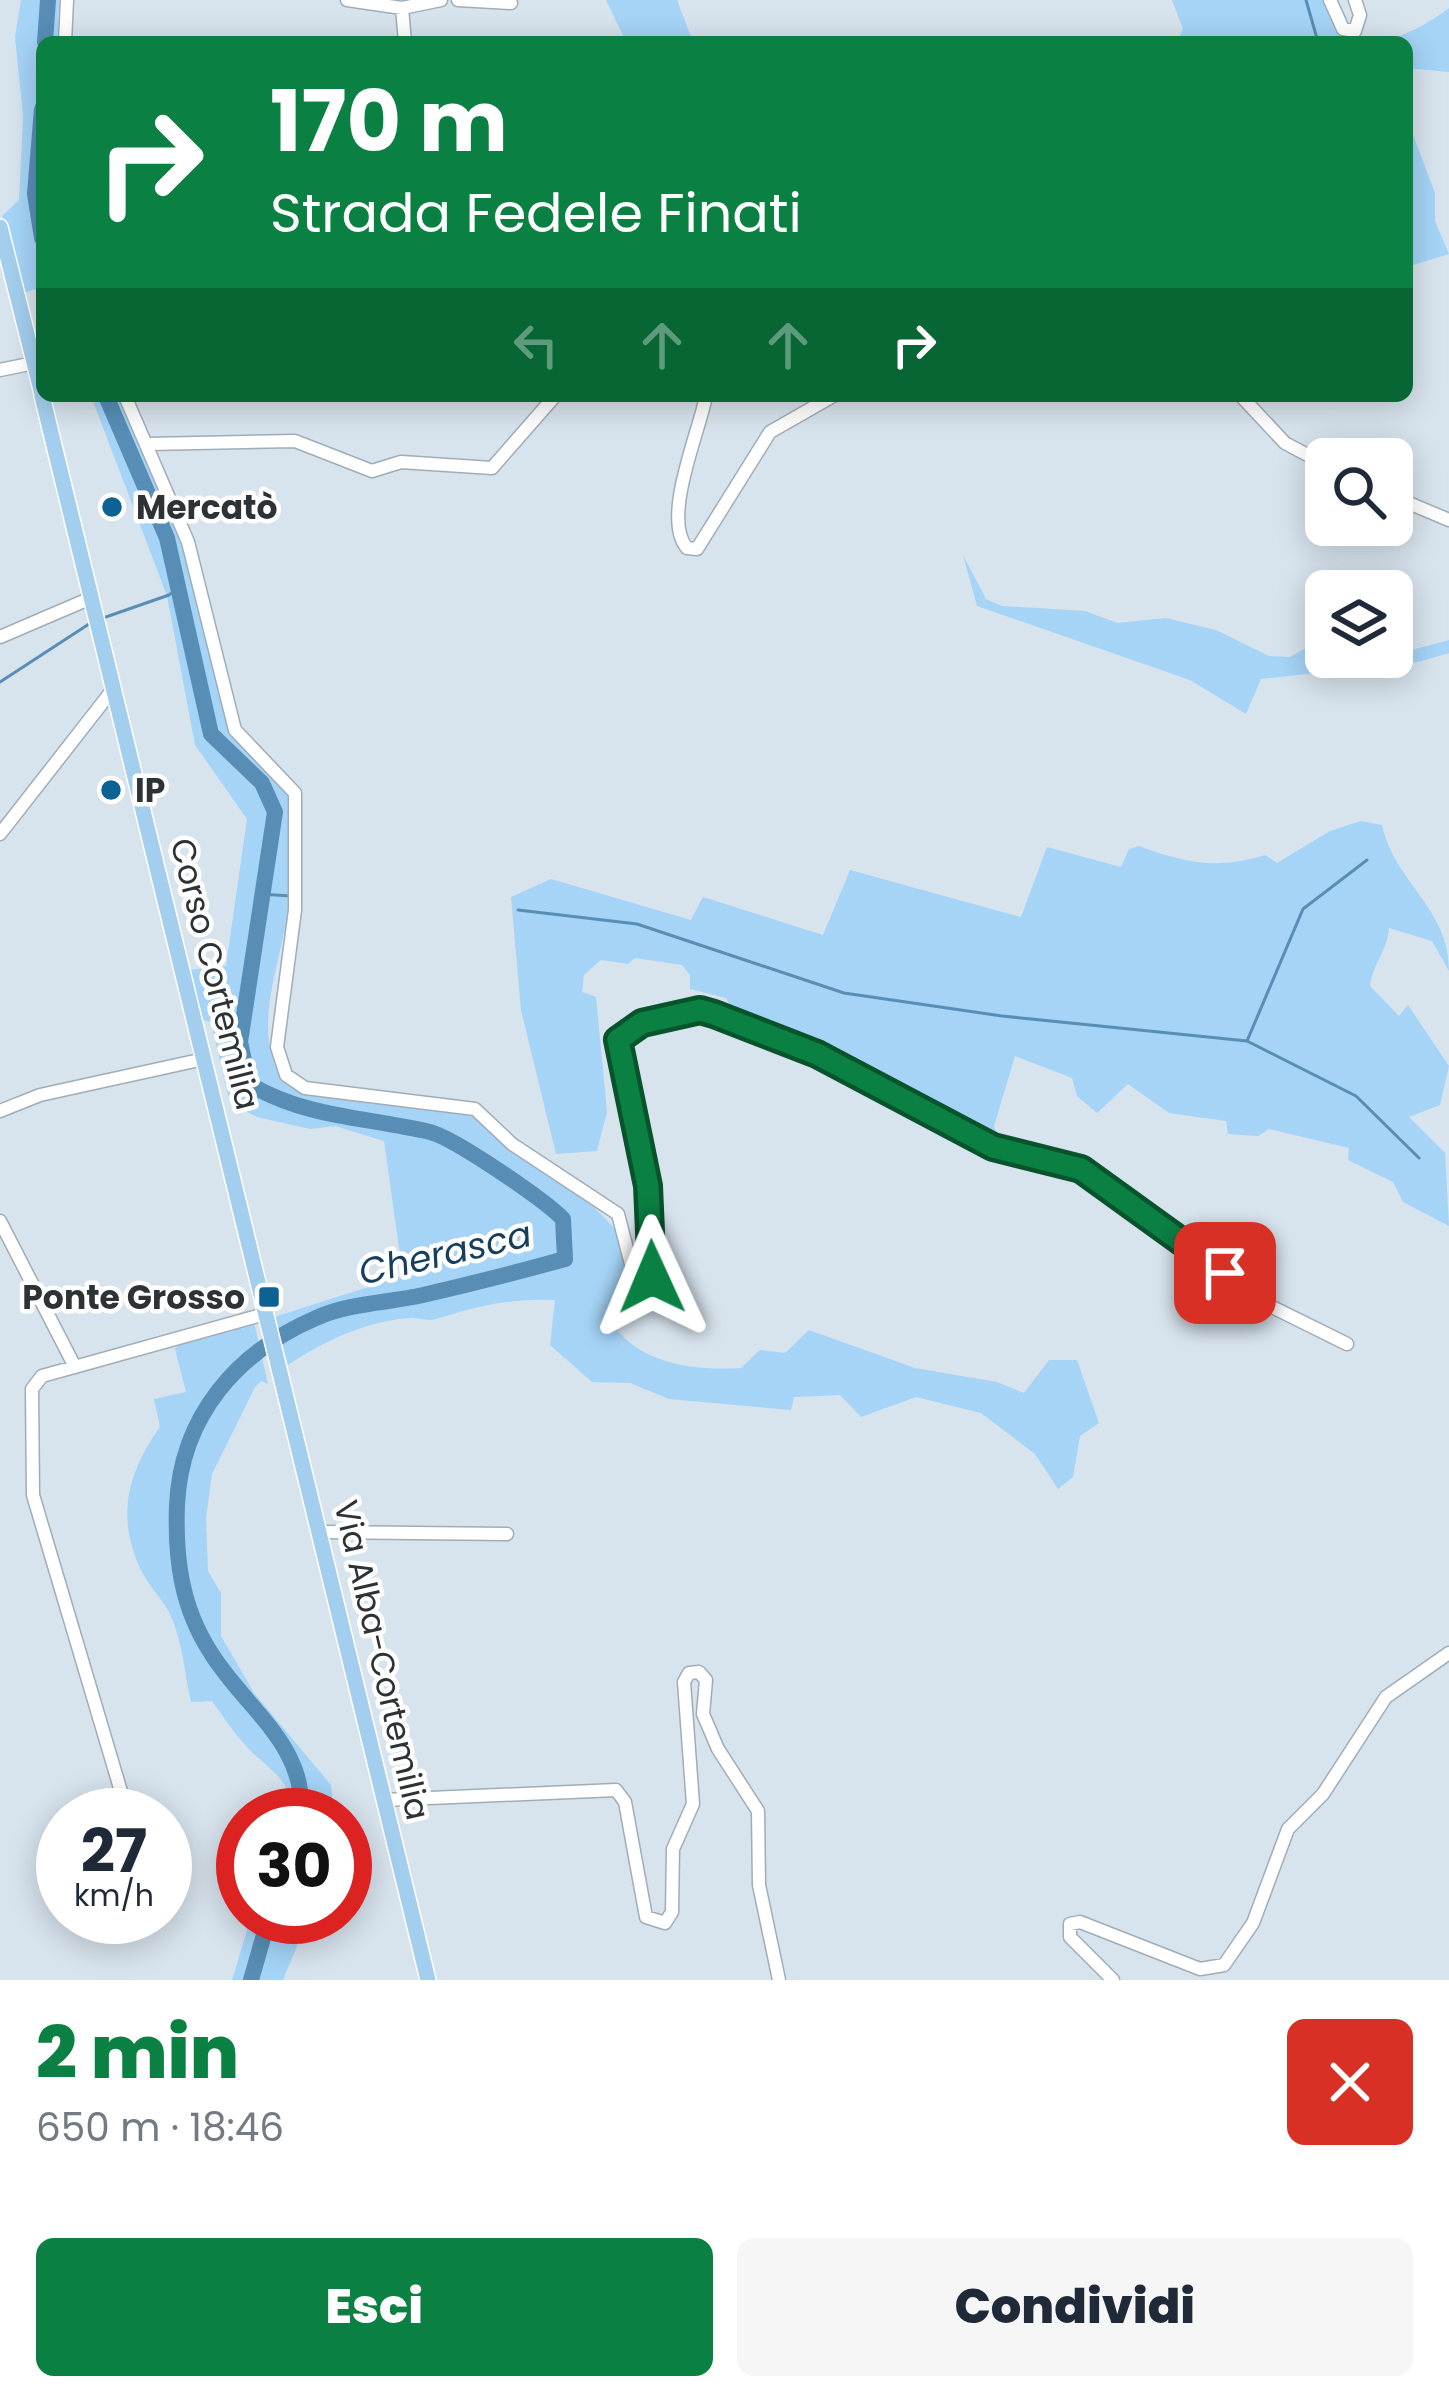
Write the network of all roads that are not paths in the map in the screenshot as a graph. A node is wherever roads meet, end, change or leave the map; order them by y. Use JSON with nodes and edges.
{"nodes":[{"id":1,"x":67,"y":0,"type":"edge"},
{"id":2,"x":347,"y":0,"type":"edge"},
{"id":3,"x":441,"y":0,"type":"edge"},
{"id":4,"x":458,"y":0,"type":"edge"},
{"id":5,"x":1330,"y":0,"type":"edge"},
{"id":6,"x":1355,"y":0,"type":"edge"},
{"id":7,"x":511,"y":3,"type":"edge"},
{"id":8,"x":402,"y":8,"type":"junction"},
{"id":9,"x":65,"y":36,"type":"edge"},
{"id":10,"x":405,"y":36,"type":"edge"},
{"id":11,"x":0,"y":227,"type":"edge"},
{"id":12,"x":8,"y":294,"type":"edge"},
{"id":13,"x":34,"y":363,"type":"junction"},
{"id":14,"x":0,"y":370,"type":"edge"},
{"id":15,"x":36,"y":371,"type":"edge"},
{"id":16,"x":44,"y":402,"type":"edge"},
{"id":17,"x":128,"y":402,"type":"edge"},
{"id":18,"x":550,"y":402,"type":"edge"},
{"id":19,"x":703,"y":402,"type":"edge"},
{"id":20,"x":822,"y":402,"type":"edge"},
{"id":21,"x":1247,"y":402,"type":"edge"},
{"id":22,"x":149,"y":444,"type":"junction"},
{"id":23,"x":1305,"y":454,"type":"edge"},
{"id":24,"x":1413,"y":505,"type":"edge"},
{"id":25,"x":1449,"y":520,"type":"edge"},
{"id":26,"x":97,"y":621,"type":"junction"},
{"id":27,"x":0,"y":637,"type":"edge"},
{"id":28,"x":114,"y":688,"type":"junction"},
{"id":29,"x":0,"y":834,"type":"edge"},
{"id":30,"x":204,"y":1059,"type":"junction"},
{"id":31,"x":0,"y":1111,"type":"edge"},
{"id":32,"x":0,"y":1221,"type":"edge"},
{"id":33,"x":265,"y":1317,"type":"junction"},
{"id":34,"x":1347,"y":1344,"type":"dead end"},
{"id":35,"x":274,"y":1354,"type":"joint"},
{"id":36,"x":75,"y":1367,"type":"junction"},
{"id":37,"x":321,"y":1532,"type":"junction"},
{"id":38,"x":506,"y":1534,"type":"dead end"},
{"id":39,"x":1449,"y":1653,"type":"edge"},
{"id":40,"x":120,"y":1788,"type":"edge"},
{"id":41,"x":384,"y":1800,"type":"junction"},
{"id":42,"x":428,"y":1980,"type":"edge"},
{"id":43,"x":779,"y":1980,"type":"edge"},
{"id":44,"x":1113,"y":1980,"type":"edge"}],
"edges":[{"from":1,"to":9,"type":"street"},
{"from":2,"to":8,"type":"street"},
{"from":3,"to":8,"type":"street"},
{"from":4,"to":7,"type":"street"},
{"from":5,"to":6,"type":"street"},
{"from":8,"to":10,"type":"street"},
{"from":11,"to":12,"type":"main road","name":"Corso Cortemilia"},
{"from":12,"to":13,"type":"main road","name":"Corso Cortemilia"},
{"from":13,"to":14,"type":"street"},
{"from":13,"to":15,"type":"main road","name":"Corso Cortemilia"},
{"from":16,"to":26,"type":"main road","name":"Corso Cortemilia"},
{"from":17,"to":22,"type":"street"},
{"from":18,"to":22,"type":"street"},
{"from":19,"to":20,"type":"street"},
{"from":21,"to":23,"type":"street"},
{"from":22,"to":34,"type":"street"},
{"from":24,"to":25,"type":"street"},
{"from":26,"to":27,"type":"street"},
{"from":26,"to":28,"type":"main road","name":"Corso Cortemilia"},
{"from":28,"to":29,"type":"street"},
{"from":28,"to":30,"type":"main road","name":"Corso Cortemilia"},
{"from":30,"to":31,"type":"street"},
{"from":30,"to":33,"type":"main road","name":"Corso Cortemilia"},
{"from":32,"to":36,"type":"street"},
{"from":33,"to":35,"type":"main road","name":"Corso Cortemilia"},
{"from":33,"to":36,"type":"street"},
{"from":35,"to":37,"type":"main road","name":"Via Alba-Cortemilia"},
{"from":36,"to":40,"type":"street"},
{"from":37,"to":38,"type":"street"},
{"from":37,"to":41,"type":"main road","name":"Via Alba-Cortemilia"},
{"from":39,"to":44,"type":"street"},
{"from":41,"to":42,"type":"main road","name":"Via Alba-Cortemilia"},
{"from":41,"to":43,"type":"street"}]}
